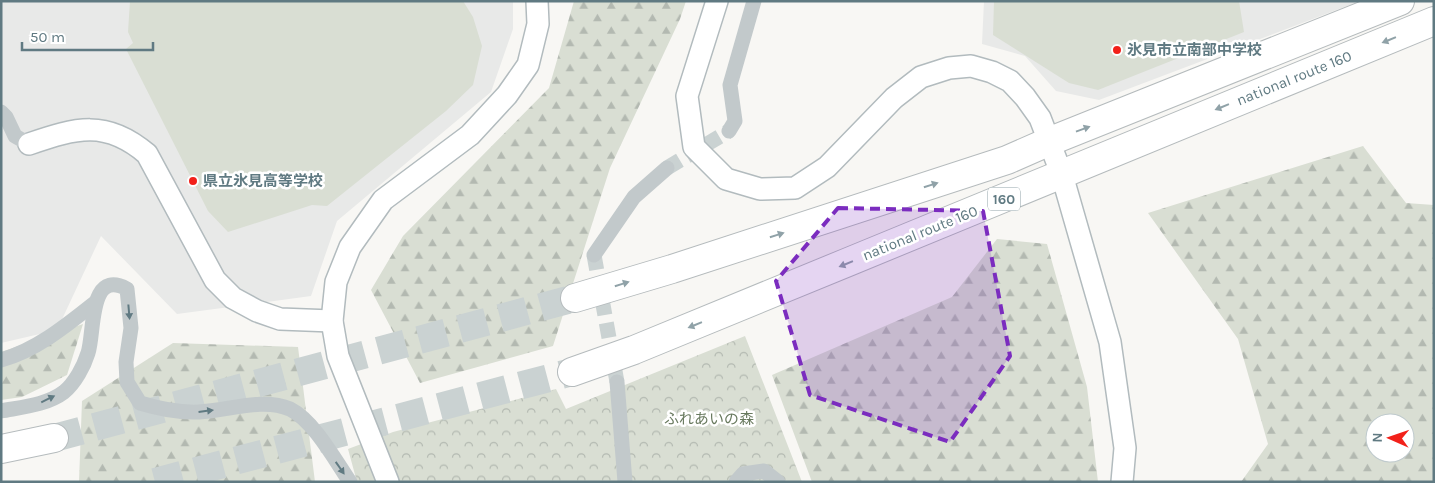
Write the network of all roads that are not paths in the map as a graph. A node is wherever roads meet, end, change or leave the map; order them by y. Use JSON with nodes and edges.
{"nodes":[{"id":1,"x":537,"y":1,"type":"edge"},
{"id":2,"x":717,"y":1,"type":"edge"},
{"id":3,"x":754,"y":1,"type":"edge"},
{"id":4,"x":1400,"y":1,"type":"edge"},
{"id":5,"x":1434,"y":21,"type":"edge"},
{"id":6,"x":1,"y":112,"type":"edge"},
{"id":7,"x":729,"y":131,"type":"dead end"},
{"id":8,"x":1048,"y":142,"type":"junction"},
{"id":9,"x":29,"y":144,"type":"joint"},
{"id":10,"x":667,"y":168,"type":"tunnel mouth"},
{"id":11,"x":1062,"y":175,"type":"junction"},
{"id":12,"x":594,"y":255,"type":"tunnel mouth"},
{"id":13,"x":575,"y":298,"type":"tunnel mouth"},
{"id":14,"x":96,"y":302,"type":"junction"},
{"id":15,"x":332,"y":321,"type":"junction"},
{"id":16,"x":1,"y":360,"type":"edge"},
{"id":17,"x":572,"y":372,"type":"tunnel mouth"},
{"id":18,"x":617,"y":382,"type":"tunnel mouth"},
{"id":19,"x":1,"y":411,"type":"edge"},
{"id":20,"x":54,"y":438,"type":"tunnel mouth"},
{"id":21,"x":1,"y":449,"type":"edge"},
{"id":22,"x":350,"y":482,"type":"edge"},
{"id":23,"x":388,"y":482,"type":"edge"},
{"id":24,"x":625,"y":482,"type":"edge"},
{"id":25,"x":736,"y":482,"type":"edge"},
{"id":26,"x":778,"y":482,"type":"edge"},
{"id":27,"x":1122,"y":482,"type":"edge"}],
"edges":[{"from":1,"to":15,"type":"street"},
{"from":2,"to":8,"type":"street"},
{"from":3,"to":7,"type":"street"},
{"from":8,"to":4,"type":"highway","number":"160","one_way":true},
{"from":5,"to":11,"type":"highway","name":"national route 160","number":"160","one_way":true},
{"from":6,"to":9,"type":"street"},
{"from":8,"to":11,"type":"street"},
{"from":13,"to":8,"type":"highway","number":"160","one_way":true},
{"from":9,"to":15,"type":"street"},
{"from":10,"to":12,"type":"street"},
{"from":11,"to":17,"type":"highway","name":"national route 160","number":"160","one_way":true},
{"from":11,"to":27,"type":"street"},
{"from":14,"to":16,"type":"street"},
{"from":19,"to":14,"type":"street","one_way":true},
{"from":14,"to":22,"type":"street","one_way":true},
{"from":15,"to":23,"type":"street"},
{"from":18,"to":24,"type":"street"},
{"from":20,"to":21,"type":"highway"},
{"from":25,"to":26,"type":"street"}]}
